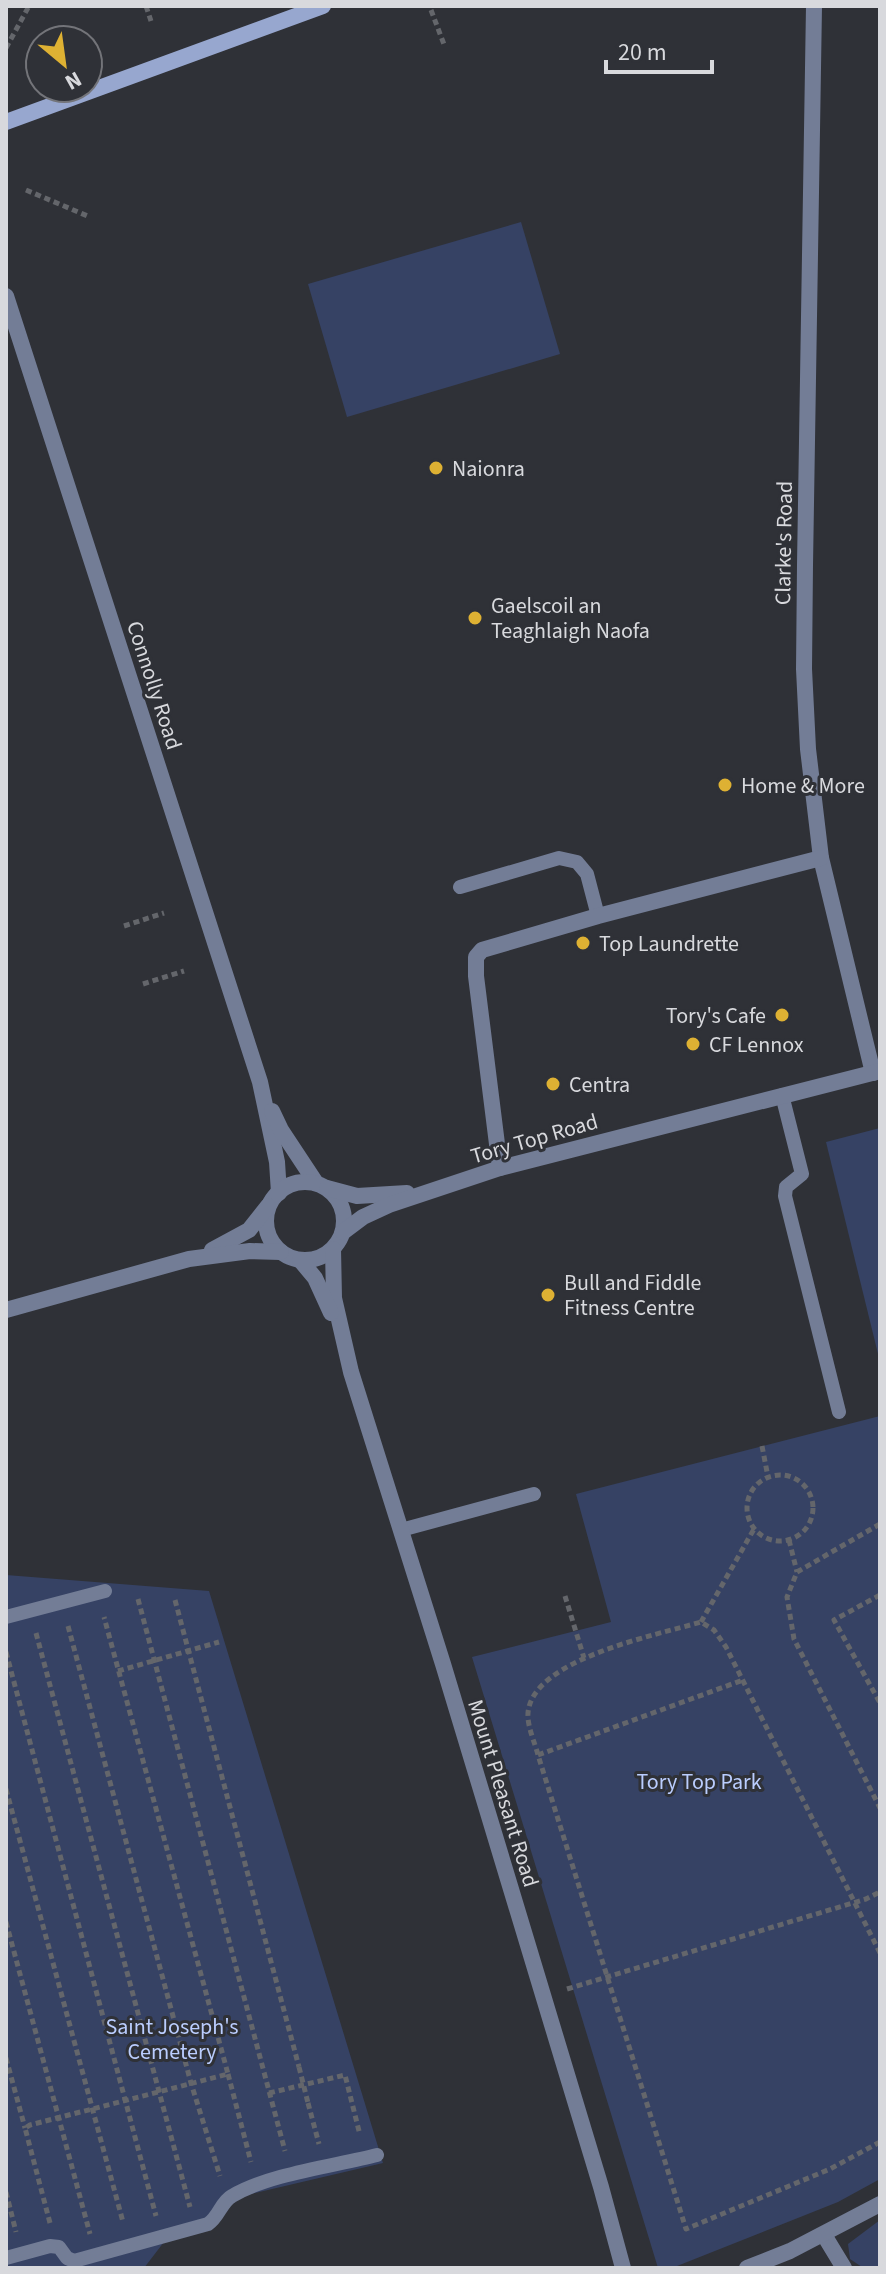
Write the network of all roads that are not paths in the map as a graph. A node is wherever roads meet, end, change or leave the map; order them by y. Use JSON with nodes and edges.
{"nodes":[{"id":1,"x":323,"y":6,"type":"edge"},
{"id":2,"x":814,"y":6,"type":"edge"},
{"id":3,"x":6,"y":122,"type":"edge"},
{"id":4,"x":6,"y":296,"type":"edge"},
{"id":5,"x":821,"y":858,"type":"junction"},
{"id":6,"x":460,"y":887,"type":"dead end"},
{"id":7,"x":598,"y":916,"type":"junction"},
{"id":8,"x":876,"y":1072,"type":"edge"},
{"id":9,"x":261,"y":1088,"type":"junction"},
{"id":10,"x":782,"y":1095,"type":"junction"},
{"id":11,"x":500,"y":1168,"type":"junction"},
{"id":12,"x":321,"y":1186,"type":"junction"},
{"id":13,"x":432,"y":1190,"type":"junction"},
{"id":14,"x":274,"y":1198,"type":"junction"},
{"id":15,"x":343,"y":1232,"type":"junction"},
{"id":16,"x":333,"y":1249,"type":"junction"},
{"id":17,"x":281,"y":1252,"type":"junction"},
{"id":18,"x":189,"y":1259,"type":"junction"},
{"id":19,"x":300,"y":1260,"type":"junction"},
{"id":20,"x":6,"y":1310,"type":"edge"},
{"id":21,"x":340,"y":1332,"type":"junction"},
{"id":22,"x":839,"y":1412,"type":"dead end"},
{"id":23,"x":534,"y":1494,"type":"dead end"},
{"id":24,"x":401,"y":1530,"type":"junction"},
{"id":25,"x":101,"y":1592,"type":"road end"},
{"id":26,"x":6,"y":1617,"type":"edge"},
{"id":27,"x":371,"y":2157,"type":"road end"},
{"id":28,"x":880,"y":2204,"type":"edge"},
{"id":29,"x":824,"y":2235,"type":"junction"},
{"id":30,"x":6,"y":2258,"type":"edge"},
{"id":31,"x":623,"y":2268,"type":"edge"},
{"id":32,"x":747,"y":2268,"type":"edge"},
{"id":33,"x":844,"y":2268,"type":"edge"}],
"edges":[{"from":1,"to":3,"type":"street"},
{"from":2,"to":5,"type":"street","name":"Clarke's Road"},
{"from":4,"to":9,"type":"street","name":"Connolly Road"},
{"from":5,"to":7,"type":"street"},
{"from":5,"to":8,"type":"street","name":"Clarke's Road"},
{"from":6,"to":7,"type":"lane"},
{"from":7,"to":11,"type":"street"},
{"from":8,"to":10,"type":"street","name":"Tory Top Road"},
{"from":9,"to":12,"type":"street","name":"Connolly Road"},
{"from":9,"to":14,"type":"street","name":"Connolly Road"},
{"from":10,"to":11,"type":"street","name":"Tory Top Road"},
{"from":10,"to":22,"type":"lane"},
{"from":11,"to":13,"type":"street","name":"Tory Top Road"},
{"from":12,"to":13,"type":"street","name":"Tory Top Road"},
{"from":12,"to":14,"type":"street"},
{"from":12,"to":15,"type":"street"},
{"from":13,"to":15,"type":"street","name":"Tory Top Road"},
{"from":14,"to":17,"type":"street"},
{"from":14,"to":18,"type":"street"},
{"from":15,"to":16,"type":"street"},
{"from":16,"to":19,"type":"street"},
{"from":16,"to":21,"type":"street"},
{"from":17,"to":18,"type":"street"},
{"from":17,"to":19,"type":"street"},
{"from":18,"to":20,"type":"street"},
{"from":19,"to":21,"type":"street"},
{"from":21,"to":24,"type":"street","name":"Mount Pleasant Road"},
{"from":23,"to":24,"type":"lane"},
{"from":24,"to":31,"type":"street","name":"Mount Pleasant Road"},
{"from":25,"to":26,"type":"lane"},
{"from":27,"to":30,"type":"lane"},
{"from":28,"to":29,"type":"street"},
{"from":29,"to":32,"type":"street"},
{"from":29,"to":33,"type":"street"}]}
